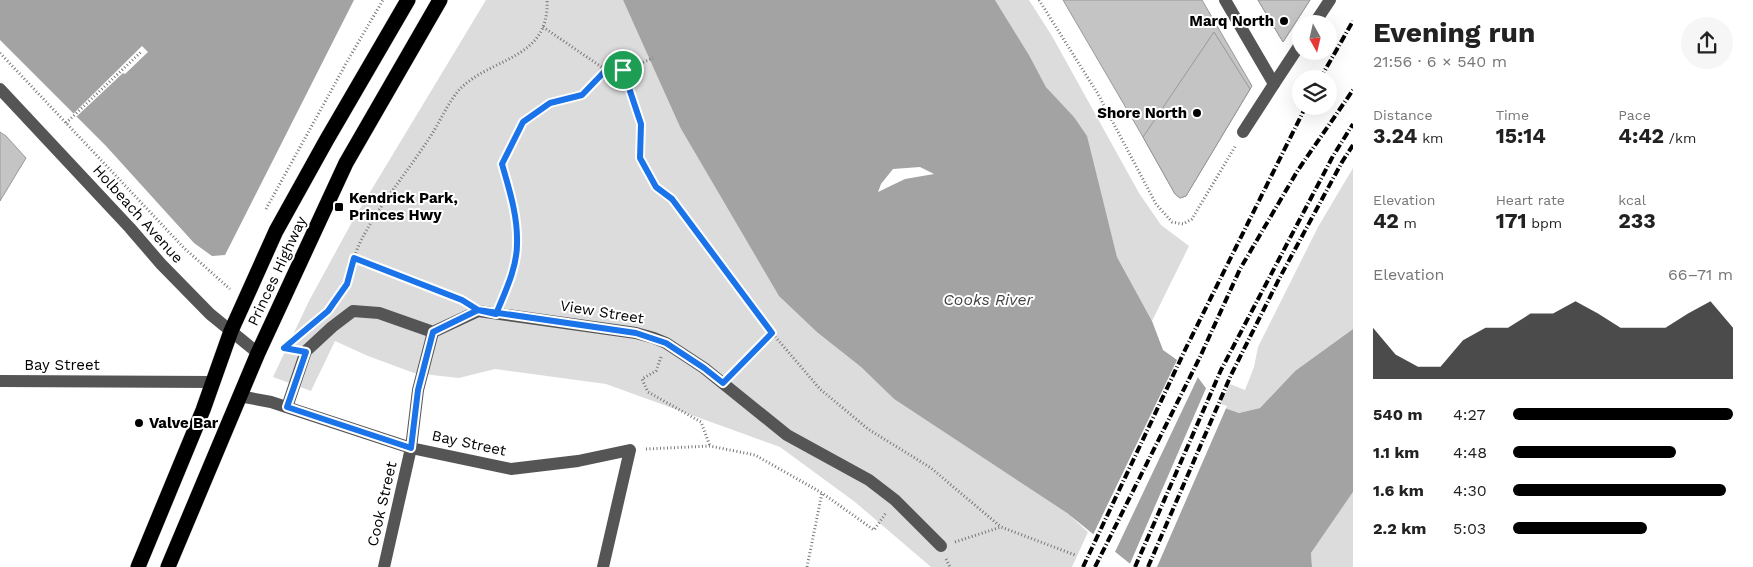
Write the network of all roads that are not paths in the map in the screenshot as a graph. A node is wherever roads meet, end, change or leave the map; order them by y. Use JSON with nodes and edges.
{"nodes":[{"id":1,"x":408,"y":0,"type":"edge"},
{"id":2,"x":440,"y":0,"type":"edge"},
{"id":3,"x":1225,"y":0,"type":"edge"},
{"id":4,"x":1330,"y":0,"type":"edge"},
{"id":5,"x":1320,"y":15,"type":"edge"},
{"id":6,"x":1292,"y":57,"type":"edge"},
{"id":7,"x":1274,"y":84,"type":"junction"},
{"id":8,"x":0,"y":89,"type":"edge"},
{"id":9,"x":1244,"y":132,"type":"road end"},
{"id":10,"x":231,"y":330,"type":"junction"},
{"id":11,"x":433,"y":332,"type":"junction"},
{"id":12,"x":258,"y":354,"type":"junction"},
{"id":13,"x":0,"y":381,"type":"edge"},
{"id":14,"x":213,"y":382,"type":"junction"},
{"id":15,"x":239,"y":396,"type":"junction"},
{"id":16,"x":287,"y":407,"type":"junction"},
{"id":17,"x":411,"y":448,"type":"junction"},
{"id":18,"x":940,"y":546,"type":"road end"},
{"id":19,"x":138,"y":567,"type":"edge"},
{"id":20,"x":168,"y":567,"type":"edge"},
{"id":21,"x":384,"y":567,"type":"edge"},
{"id":22,"x":603,"y":567,"type":"edge"}],
"edges":[{"from":1,"to":10,"type":"highway","name":"Princes Highway"},
{"from":2,"to":12,"type":"highway","name":"Princes Highway"},
{"from":3,"to":7,"type":"street"},
{"from":4,"to":5,"type":"street"},
{"from":6,"to":7,"type":"street"},
{"from":7,"to":9,"type":"street"},
{"from":8,"to":10,"type":"street","name":"Holbeach Avenue"},
{"from":10,"to":12,"type":"street","name":"Holbeach Avenue"},
{"from":10,"to":14,"type":"highway","name":"Princes Highway"},
{"from":11,"to":16,"type":"street"},
{"from":11,"to":17,"type":"street"},
{"from":11,"to":18,"type":"street","name":"View Street"},
{"from":12,"to":15,"type":"highway","name":"Princes Highway"},
{"from":13,"to":14,"type":"street","name":"Bay Street"},
{"from":14,"to":19,"type":"highway","name":"Princes Highway"},
{"from":15,"to":16,"type":"street","name":"Bay Street"},
{"from":15,"to":20,"type":"highway","name":"Princes Highway"},
{"from":16,"to":17,"type":"street","name":"Bay Street"},
{"from":17,"to":21,"type":"street","name":"Cook Street"},
{"from":17,"to":22,"type":"street","name":"Bay Street"}]}
